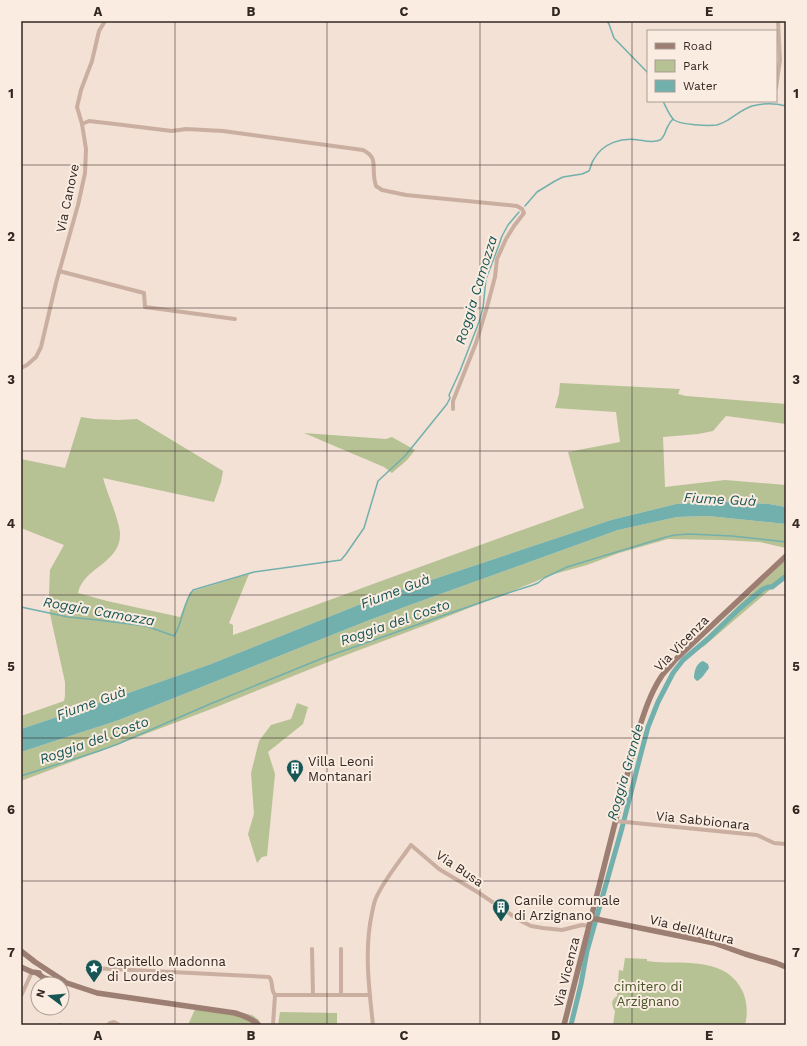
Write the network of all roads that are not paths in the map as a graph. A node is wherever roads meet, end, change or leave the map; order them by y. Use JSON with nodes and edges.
{"nodes":[{"id":1,"x":778,"y":21,"type":"edge"},
{"id":2,"x":104,"y":23,"type":"edge"},
{"id":3,"x":777,"y":81,"type":"edge"},
{"id":4,"x":82,"y":124,"type":"junction"},
{"id":5,"x":59,"y":272,"type":"junction"},
{"id":6,"x":235,"y":319,"type":"dead end"},
{"id":7,"x":21,"y":368,"type":"edge"},
{"id":8,"x":453,"y":409,"type":"dead end"},
{"id":9,"x":786,"y":556,"type":"edge"},
{"id":10,"x":616,"y":821,"type":"junction"},
{"id":11,"x":786,"y":844,"type":"edge"},
{"id":12,"x":591,"y":918,"type":"junction"},
{"id":13,"x":589,"y":926,"type":"junction"},
{"id":14,"x":312,"y":949,"type":"dead end"},
{"id":15,"x":341,"y":949,"type":"dead end"},
{"id":16,"x":21,"y":951,"type":"edge"},
{"id":17,"x":35,"y":962,"type":"junction"},
{"id":18,"x":21,"y":967,"type":"edge"},
{"id":19,"x":786,"y":967,"type":"edge"},
{"id":20,"x":91,"y":968,"type":"dead end"},
{"id":21,"x":33,"y":972,"type":"junction"},
{"id":22,"x":40,"y":976,"type":"edge"},
{"id":23,"x":52,"y":976,"type":"edge"},
{"id":24,"x":56,"y":976,"type":"edge"},
{"id":25,"x":70,"y":984,"type":"edge"},
{"id":26,"x":275,"y":995,"type":"junction"},
{"id":27,"x":312,"y":995,"type":"junction"},
{"id":28,"x":341,"y":995,"type":"junction"},
{"id":29,"x":370,"y":995,"type":"junction"},
{"id":30,"x":21,"y":996,"type":"edge"},
{"id":31,"x":109,"y":1024,"type":"edge"},
{"id":32,"x":104,"y":1025,"type":"edge"},
{"id":33,"x":119,"y":1025,"type":"edge"},
{"id":34,"x":259,"y":1025,"type":"edge"},
{"id":35,"x":273,"y":1025,"type":"edge"},
{"id":36,"x":373,"y":1025,"type":"edge"},
{"id":37,"x":564,"y":1025,"type":"edge"}],
"edges":[{"from":1,"to":3,"type":"street"},
{"from":2,"to":4,"type":"street","name":"Via Canove"},
{"from":4,"to":5,"type":"street","name":"Via Canove"},
{"from":4,"to":8,"type":"street"},
{"from":5,"to":6,"type":"street"},
{"from":5,"to":7,"type":"street","name":"Via Canove"},
{"from":9,"to":10,"type":"main road","name":"Via Vicenza"},
{"from":10,"to":11,"type":"street","name":"Via Sabbionara"},
{"from":10,"to":12,"type":"main road","name":"Via Vicenza"},
{"from":12,"to":13,"type":"main road","name":"Via Vicenza"},
{"from":12,"to":19,"type":"main road","name":"Via dell'Altura"},
{"from":13,"to":29,"type":"street","name":"Via Busa"},
{"from":13,"to":37,"type":"main road","name":"Via Vicenza"},
{"from":14,"to":27,"type":"street"},
{"from":15,"to":28,"type":"street"},
{"from":16,"to":17,"type":"main road"},
{"from":17,"to":21,"type":"main road"},
{"from":17,"to":24,"type":"main road"},
{"from":18,"to":21,"type":"main road"},
{"from":20,"to":26,"type":"street"},
{"from":21,"to":22,"type":"main road"},
{"from":21,"to":23,"type":"main road"},
{"from":21,"to":30,"type":"street"},
{"from":25,"to":34,"type":"main road"},
{"from":26,"to":27,"type":"street"},
{"from":26,"to":35,"type":"street"},
{"from":27,"to":28,"type":"street"},
{"from":28,"to":29,"type":"street"},
{"from":29,"to":36,"type":"street","name":"Via Busa"},
{"from":31,"to":32,"type":"street"},
{"from":31,"to":33,"type":"street"}]}
